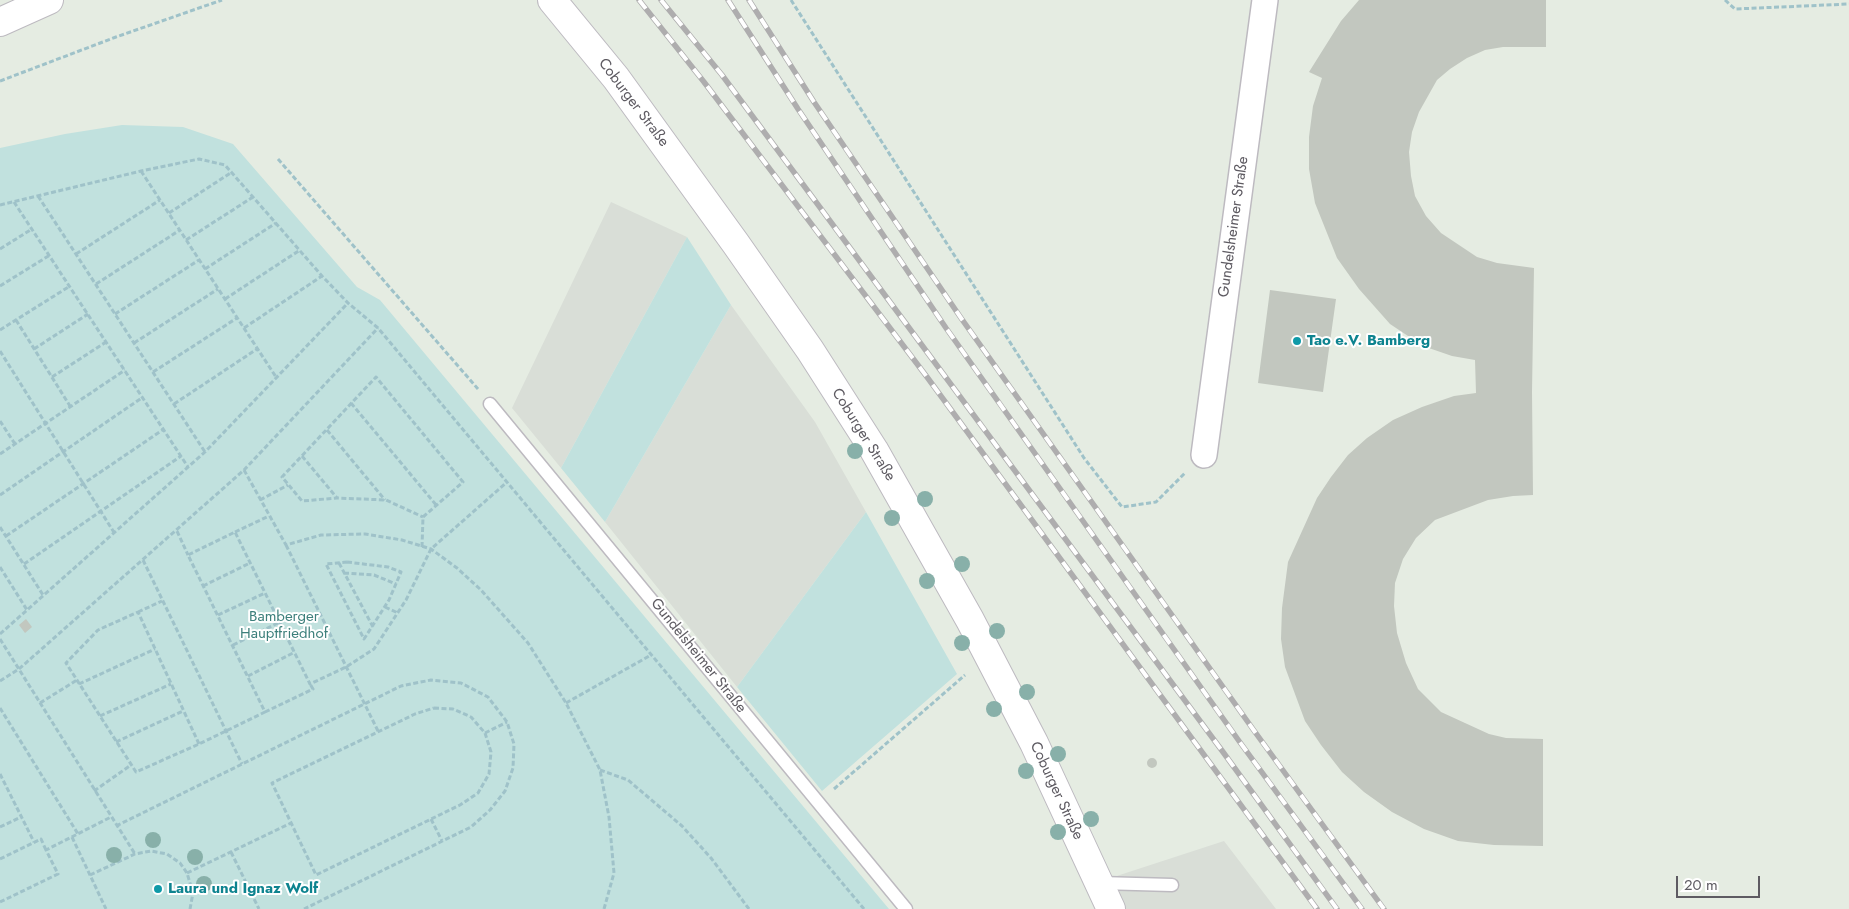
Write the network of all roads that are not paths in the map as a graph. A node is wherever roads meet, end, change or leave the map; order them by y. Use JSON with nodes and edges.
{"nodes":[{"id":1,"x":49,"y":0,"type":"edge"},
{"id":2,"x":552,"y":0,"type":"edge"},
{"id":3,"x":1264,"y":0,"type":"edge"},
{"id":4,"x":0,"y":22,"type":"edge"},
{"id":5,"x":490,"y":404,"type":"road end"},
{"id":6,"x":1204,"y":454,"type":"road end"},
{"id":7,"x":1100,"y":883,"type":"junction"},
{"id":8,"x":1172,"y":885,"type":"dead end"},
{"id":9,"x":906,"y":909,"type":"edge"},
{"id":10,"x":1111,"y":909,"type":"edge"}],
"edges":[{"from":1,"to":4,"type":"street"},
{"from":2,"to":7,"type":"street","name":"Coburger Straße"},
{"from":3,"to":6,"type":"street","name":"Gundelsheimer Straße"},
{"from":5,"to":9,"type":"lane","name":"Gundelsheimer Straße"},
{"from":7,"to":8,"type":"lane"},
{"from":7,"to":10,"type":"street","name":"Coburger Straße"}]}
